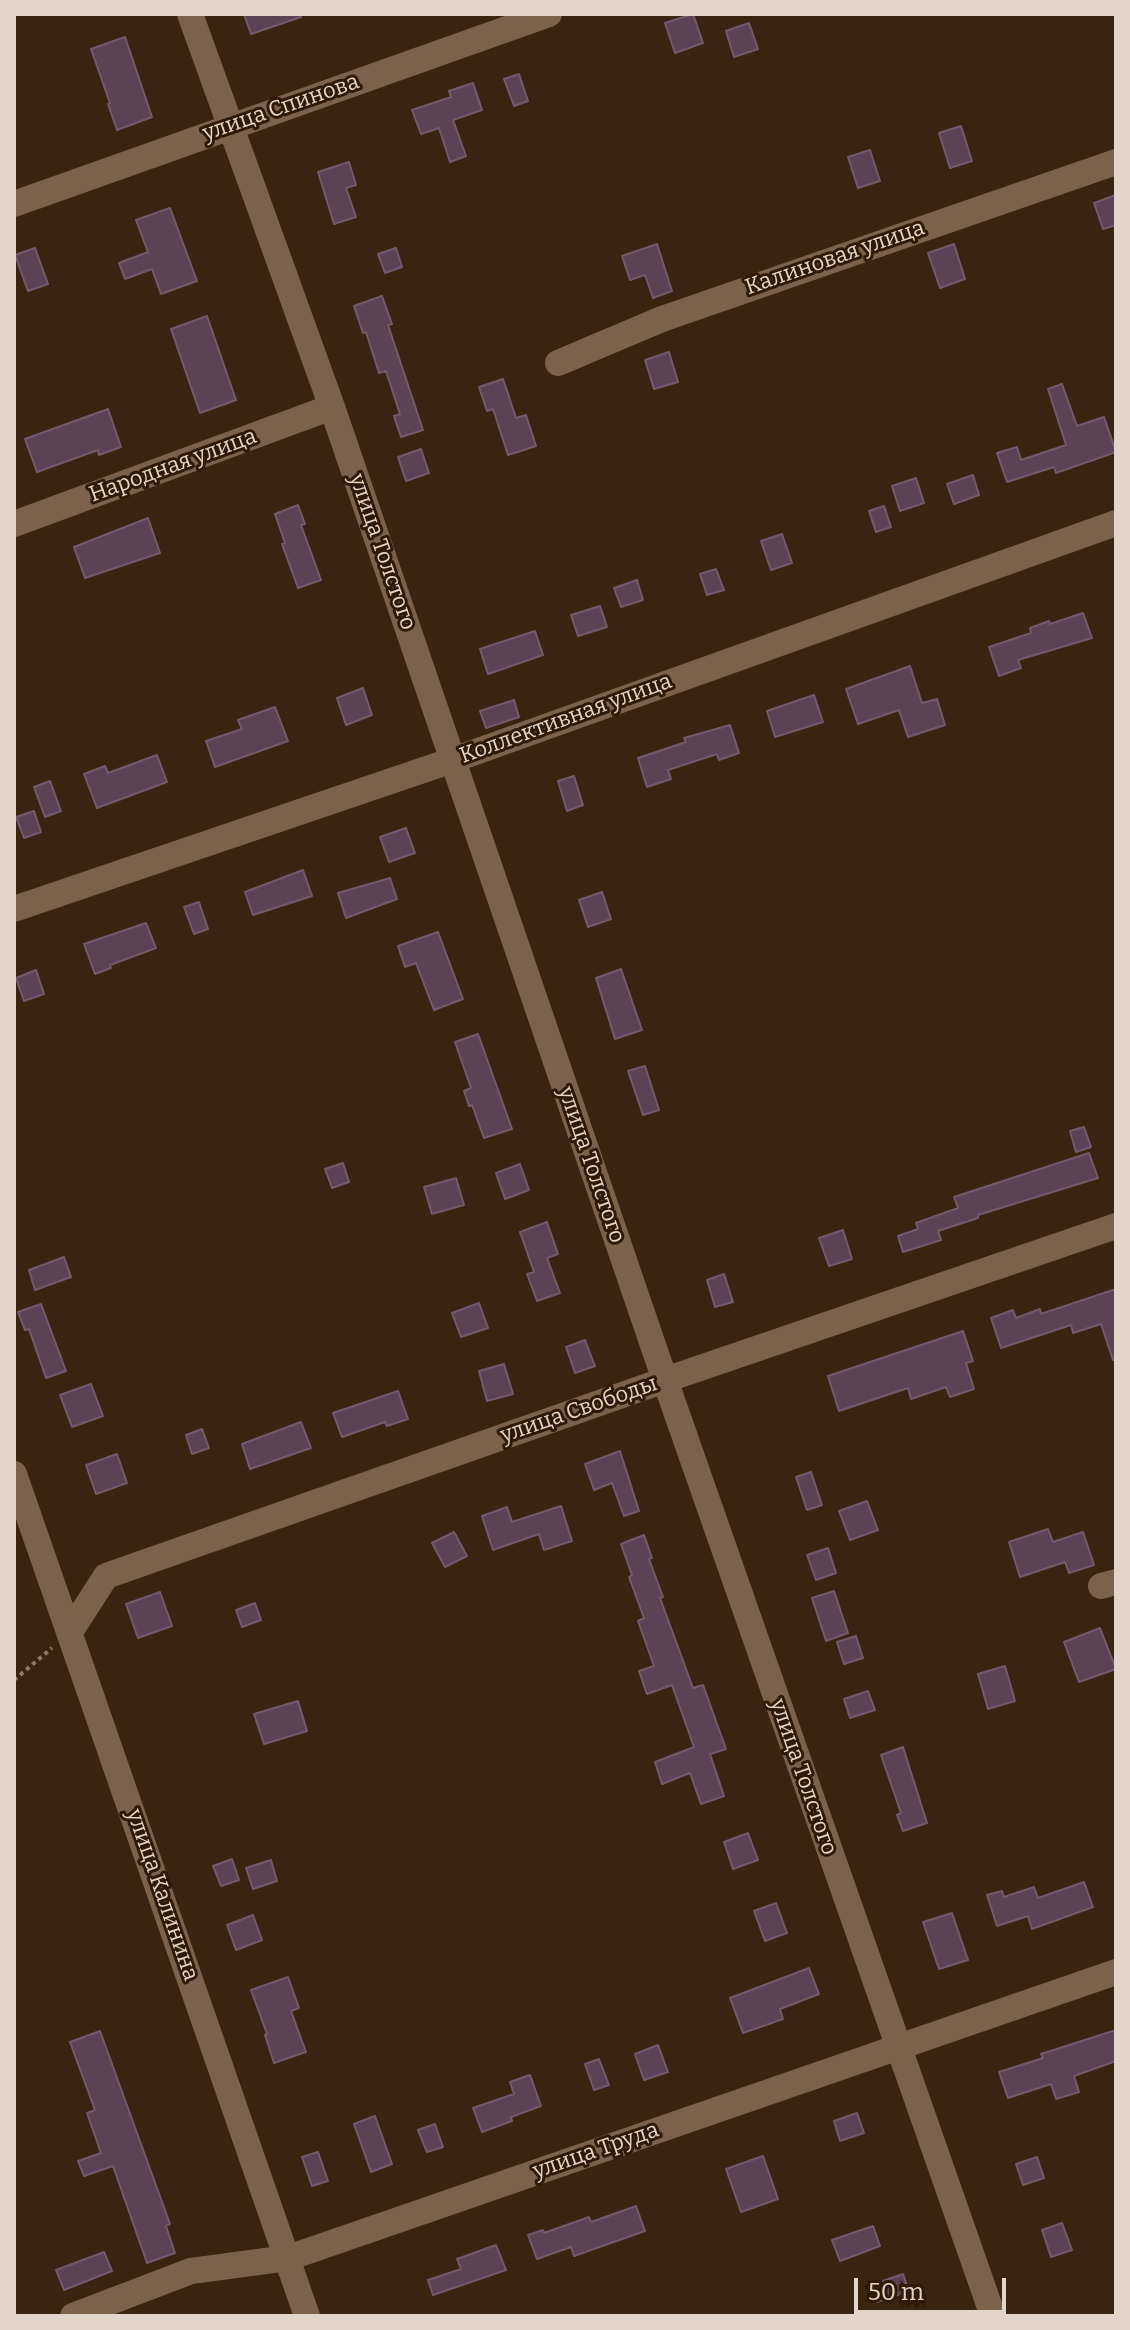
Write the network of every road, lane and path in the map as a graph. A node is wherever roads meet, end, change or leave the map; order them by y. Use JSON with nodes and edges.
{"nodes":[{"id":1,"x":190,"y":14,"type":"edge"},
{"id":2,"x":549,"y":14,"type":"edge"},
{"id":3,"x":231,"y":125,"type":"junction"},
{"id":4,"x":1116,"y":162,"type":"edge"},
{"id":5,"x":14,"y":204,"type":"edge"},
{"id":6,"x":558,"y":363,"type":"dead end"},
{"id":7,"x":332,"y":407,"type":"junction"},
{"id":8,"x":1116,"y":523,"type":"edge"},
{"id":9,"x":14,"y":524,"type":"edge"},
{"id":10,"x":453,"y":760,"type":"junction"},
{"id":11,"x":14,"y":909,"type":"edge"},
{"id":12,"x":1116,"y":1226,"type":"edge"},
{"id":13,"x":665,"y":1380,"type":"junction"},
{"id":14,"x":14,"y":1474,"type":"edge"},
{"id":15,"x":70,"y":1632,"type":"junction"},
{"id":16,"x":14,"y":1680,"type":"edge"},
{"id":17,"x":1116,"y":1972,"type":"edge"},
{"id":18,"x":896,"y":2046,"type":"junction"},
{"id":19,"x":288,"y":2258,"type":"junction"},
{"id":20,"x":73,"y":2316,"type":"edge"},
{"id":21,"x":307,"y":2316,"type":"edge"},
{"id":22,"x":993,"y":2316,"type":"edge"}],
"edges":[{"from":1,"to":3,"type":"street","name":"улица Толстого"},
{"from":2,"to":3,"type":"street","name":"улица Спинова"},
{"from":3,"to":5,"type":"street","name":"улица Спинова"},
{"from":3,"to":7,"type":"street","name":"улица Толстого"},
{"from":4,"to":6,"type":"street","name":"Калиновая улица"},
{"from":7,"to":9,"type":"street","name":"Народная улица"},
{"from":7,"to":10,"type":"street","name":"улица Толстого"},
{"from":8,"to":10,"type":"street","name":"Коллективная улица"},
{"from":10,"to":11,"type":"street","name":"Коллективная улица"},
{"from":10,"to":13,"type":"street","name":"улица Толстого"},
{"from":12,"to":13,"type":"street","name":"улица Свободы"},
{"from":13,"to":15,"type":"street","name":"улица Свободы"},
{"from":13,"to":18,"type":"street","name":"улица Толстого"},
{"from":14,"to":15,"type":"street","name":"улица Калинина"},
{"from":15,"to":16,"type":"path"},
{"from":15,"to":19,"type":"street","name":"улица Калинина"},
{"from":17,"to":18,"type":"street","name":"улица Труда"},
{"from":18,"to":19,"type":"street","name":"улица Труда"},
{"from":18,"to":22,"type":"street","name":"улица Толстого"},
{"from":19,"to":20,"type":"street","name":"улица Труда"},
{"from":19,"to":21,"type":"street","name":"улица Калинина"}]}
